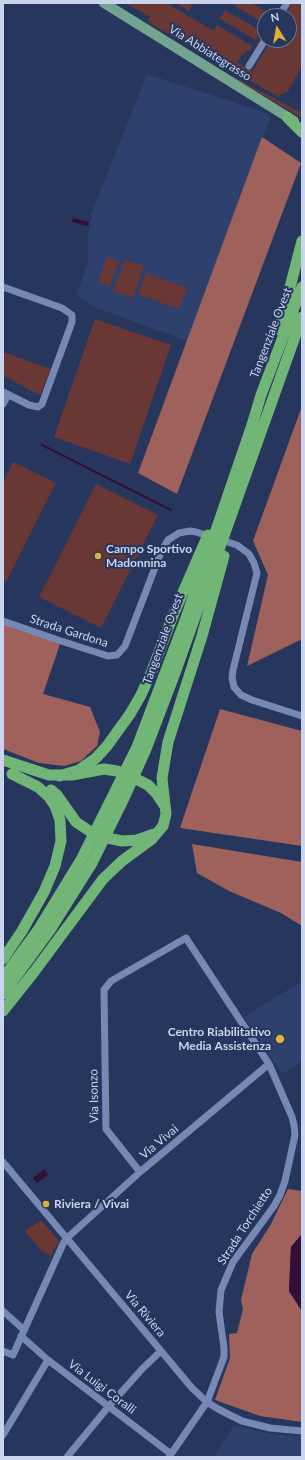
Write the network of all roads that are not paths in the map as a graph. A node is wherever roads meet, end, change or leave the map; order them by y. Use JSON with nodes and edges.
{"nodes":[{"id":1,"x":104,"y":3,"type":"edge"},
{"id":2,"x":260,"y":48,"type":"edge"},
{"id":3,"x":249,"y":66,"type":"dead end"},
{"id":4,"x":288,"y":117,"type":"junction"},
{"id":5,"x":302,"y":122,"type":"edge"},
{"id":6,"x":302,"y":126,"type":"edge"},
{"id":7,"x":302,"y":132,"type":"edge"},
{"id":8,"x":302,"y":241,"type":"edge"},
{"id":9,"x":3,"y":287,"type":"edge"},
{"id":10,"x":302,"y":287,"type":"edge"},
{"id":11,"x":302,"y":317,"type":"edge"},
{"id":12,"x":302,"y":339,"type":"edge"},
{"id":13,"x":5,"y":394,"type":"edge"},
{"id":14,"x":261,"y":395,"type":"junction"},
{"id":15,"x":3,"y":404,"type":"edge"},
{"id":16,"x":262,"y":430,"type":"junction"},
{"id":17,"x":236,"y":487,"type":"junction"},
{"id":18,"x":3,"y":621,"type":"edge"},
{"id":19,"x":302,"y":716,"type":"edge"},
{"id":20,"x":3,"y":760,"type":"edge"},
{"id":21,"x":10,"y":770,"type":"edge"},
{"id":22,"x":59,"y":776,"type":"junction"},
{"id":23,"x":166,"y":808,"type":"junction"},
{"id":24,"x":161,"y":829,"type":"junction"},
{"id":25,"x":87,"y":860,"type":"junction"},
{"id":26,"x":3,"y":959,"type":"edge"},
{"id":27,"x":3,"y":978,"type":"edge"},
{"id":28,"x":3,"y":994,"type":"edge"},
{"id":29,"x":229,"y":1004,"type":"joint"},
{"id":30,"x":3,"y":1011,"type":"edge"},
{"id":31,"x":269,"y":1064,"type":"junction"},
{"id":32,"x":4,"y":1167,"type":"edge"},
{"id":33,"x":140,"y":1172,"type":"junction"},
{"id":34,"x":66,"y":1239,"type":"junction"},
{"id":35,"x":3,"y":1311,"type":"edge"},
{"id":36,"x":22,"y":1333,"type":"junction"},
{"id":37,"x":3,"y":1351,"type":"edge"},
{"id":38,"x":162,"y":1351,"type":"junction"},
{"id":39,"x":48,"y":1360,"type":"junction"},
{"id":40,"x":207,"y":1402,"type":"junction"},
{"id":41,"x":109,"y":1406,"type":"junction"},
{"id":42,"x":302,"y":1431,"type":"edge"},
{"id":43,"x":3,"y":1435,"type":"edge"},
{"id":44,"x":170,"y":1456,"type":"edge"},
{"id":45,"x":67,"y":1457,"type":"edge"}],
"edges":[{"from":1,"to":4,"type":"main road","name":"Via Abbiategrasso"},
{"from":2,"to":3,"type":"street"},
{"from":4,"to":5,"type":"highway"},
{"from":4,"to":6,"type":"main road","name":"Via Abbiategrasso"},
{"from":4,"to":7,"type":"highway"},
{"from":8,"to":14,"type":"highway"},
{"from":9,"to":13,"type":"street"},
{"from":10,"to":14,"type":"highway","name":"Tangenziale Ovest"},
{"from":11,"to":16,"type":"highway","name":"Tangenziale Ovest"},
{"from":12,"to":16,"type":"highway"},
{"from":13,"to":15,"type":"street"},
{"from":14,"to":17,"type":"highway","name":"Tangenziale Ovest"},
{"from":16,"to":17,"type":"highway","name":"Tangenziale Ovest"},
{"from":17,"to":22,"type":"highway"},
{"from":17,"to":23,"type":"highway"},
{"from":17,"to":25,"type":"highway","name":"Tangenziale Ovest"},
{"from":18,"to":19,"type":"street","name":"Strada Gardona"},
{"from":20,"to":21,"type":"highway"},
{"from":21,"to":22,"type":"highway"},
{"from":21,"to":24,"type":"highway"},
{"from":21,"to":26,"type":"highway"},
{"from":22,"to":23,"type":"highway"},
{"from":23,"to":24,"type":"highway"},
{"from":24,"to":30,"type":"highway"},
{"from":25,"to":27,"type":"highway","name":"Tangenziale Ovest"},
{"from":25,"to":28,"type":"highway","name":"Tangenziale Ovest"},
{"from":29,"to":31,"type":"street","name":"Strada Torchietto"},
{"from":29,"to":33,"type":"street","name":"Via Isonzo"},
{"from":31,"to":33,"type":"street","name":"Via Vivai"},
{"from":31,"to":40,"type":"street","name":"Strada Torchietto"},
{"from":32,"to":34,"type":"street","name":"Via Riviera"},
{"from":33,"to":34,"type":"street","name":"Via Vivai"},
{"from":34,"to":36,"type":"street"},
{"from":34,"to":38,"type":"street","name":"Via Riviera"},
{"from":35,"to":36,"type":"street","name":"Via Luigi Coralli"},
{"from":36,"to":37,"type":"street"},
{"from":36,"to":39,"type":"street","name":"Via Luigi Coralli"},
{"from":38,"to":40,"type":"street","name":"Via Riviera"},
{"from":38,"to":41,"type":"street"},
{"from":39,"to":41,"type":"street","name":"Via Luigi Coralli"},
{"from":39,"to":43,"type":"street"},
{"from":40,"to":42,"type":"street","name":"Via Riviera"},
{"from":40,"to":44,"type":"street","name":"Strada Torchietto"},
{"from":41,"to":44,"type":"street","name":"Via Luigi Coralli"},
{"from":41,"to":45,"type":"street"}]}
